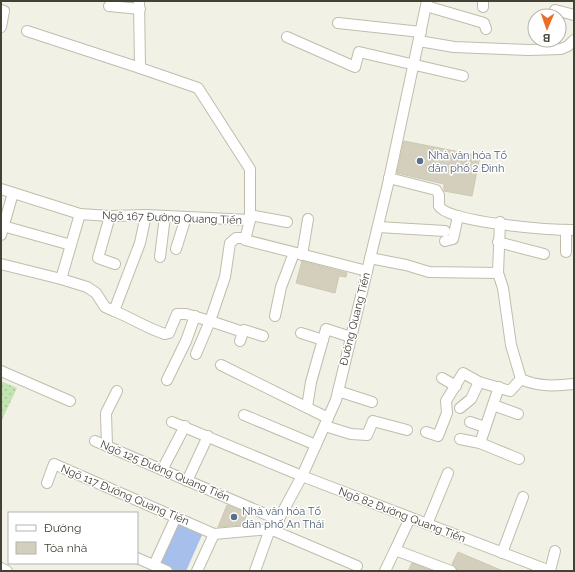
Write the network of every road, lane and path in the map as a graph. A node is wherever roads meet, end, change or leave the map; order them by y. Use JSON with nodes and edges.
{"nodes":[{"id":1,"x":427,"y":4,"type":"edge"},
{"id":2,"x":139,"y":5,"type":"edge"},
{"id":3,"x":109,"y":6,"type":"dead end"},
{"id":4,"x":1,"y":10,"type":"edge"},
{"id":5,"x":338,"y":24,"type":"dead end"},
{"id":6,"x":1,"y":26,"type":"edge"},
{"id":7,"x":486,"y":29,"type":"dead end"},
{"id":8,"x":27,"y":31,"type":"dead end"},
{"id":9,"x":287,"y":37,"type":"dead end"},
{"id":10,"x":420,"y":37,"type":"junction"},
{"id":11,"x":574,"y":40,"type":"edge"},
{"id":12,"x":414,"y":65,"type":"junction"},
{"id":13,"x":140,"y":68,"type":"junction"},
{"id":14,"x":463,"y":76,"type":"dead end"},
{"id":15,"x":389,"y":178,"type":"junction"},
{"id":16,"x":1,"y":189,"type":"edge"},
{"id":17,"x":13,"y":193,"type":"junction"},
{"id":18,"x":80,"y":214,"type":"junction"},
{"id":19,"x":146,"y":215,"type":"junction"},
{"id":20,"x":110,"y":216,"type":"junction"},
{"id":21,"x":164,"y":216,"type":"junction"},
{"id":22,"x":458,"y":216,"type":"junction"},
{"id":23,"x":186,"y":217,"type":"junction"},
{"id":24,"x":250,"y":218,"type":"junction"},
{"id":25,"x":308,"y":219,"type":"dead end"},
{"id":26,"x":287,"y":222,"type":"dead end"},
{"id":27,"x":500,"y":222,"type":"junction"},
{"id":28,"x":378,"y":227,"type":"junction"},
{"id":29,"x":2,"y":230,"type":"edge"},
{"id":30,"x":570,"y":230,"type":"edge"},
{"id":31,"x":246,"y":238,"type":"junction"},
{"id":32,"x":498,"y":242,"type":"junction"},
{"id":33,"x":71,"y":245,"type":"junction"},
{"id":34,"x":176,"y":249,"type":"dead end"},
{"id":35,"x":566,"y":252,"type":"dead end"},
{"id":36,"x":298,"y":254,"type":"junction"},
{"id":37,"x":544,"y":254,"type":"dead end"},
{"id":38,"x":160,"y":257,"type":"dead end"},
{"id":39,"x":370,"y":258,"type":"junction"},
{"id":40,"x":1,"y":264,"type":"edge"},
{"id":41,"x":115,"y":264,"type":"dead end"},
{"id":42,"x":367,"y":271,"type":"junction"},
{"id":43,"x":498,"y":273,"type":"junction"},
{"id":44,"x":61,"y":278,"type":"junction"},
{"id":45,"x":114,"y":311,"type":"junction"},
{"id":46,"x":195,"y":316,"type":"junction"},
{"id":47,"x":275,"y":316,"type":"dead end"},
{"id":48,"x":210,"y":321,"type":"junction"},
{"id":49,"x":301,"y":332,"type":"dead end"},
{"id":50,"x":263,"y":336,"type":"dead end"},
{"id":51,"x":351,"y":337,"type":"junction"},
{"id":52,"x":323,"y":340,"type":"junction"},
{"id":53,"x":196,"y":354,"type":"dead end"},
{"id":54,"x":221,"y":365,"type":"dead end"},
{"id":55,"x":1,"y":370,"type":"edge"},
{"id":56,"x":442,"y":378,"type":"dead end"},
{"id":57,"x":167,"y":380,"type":"dead end"},
{"id":58,"x":521,"y":380,"type":"junction"},
{"id":59,"x":479,"y":382,"type":"junction"},
{"id":60,"x":574,"y":384,"type":"edge"},
{"id":61,"x":456,"y":386,"type":"junction"},
{"id":62,"x":499,"y":387,"type":"junction"},
{"id":63,"x":117,"y":391,"type":"dead end"},
{"id":64,"x":338,"y":391,"type":"junction"},
{"id":65,"x":70,"y":401,"type":"dead end"},
{"id":66,"x":372,"y":402,"type":"dead end"},
{"id":67,"x":493,"y":405,"type":"junction"},
{"id":68,"x":307,"y":407,"type":"junction"},
{"id":69,"x":460,"y":408,"type":"dead end"},
{"id":70,"x":518,"y":414,"type":"dead end"},
{"id":71,"x":244,"y":415,"type":"dead end"},
{"id":72,"x":172,"y":422,"type":"dead end"},
{"id":73,"x":327,"y":422,"type":"junction"},
{"id":74,"x":470,"y":422,"type":"dead end"},
{"id":75,"x":185,"y":426,"type":"junction"},
{"id":76,"x":485,"y":427,"type":"junction"},
{"id":77,"x":407,"y":430,"type":"dead end"},
{"id":78,"x":426,"y":432,"type":"dead end"},
{"id":79,"x":208,"y":436,"type":"junction"},
{"id":80,"x":460,"y":439,"type":"dead end"},
{"id":81,"x":95,"y":441,"type":"dead end"},
{"id":82,"x":480,"y":443,"type":"junction"},
{"id":83,"x":316,"y":444,"type":"junction"},
{"id":84,"x":107,"y":446,"type":"junction"},
{"id":85,"x":519,"y":459,"type":"dead end"},
{"id":86,"x":162,"y":470,"type":"junction"},
{"id":87,"x":448,"y":472,"type":"dead end"},
{"id":88,"x":302,"y":476,"type":"junction"},
{"id":89,"x":187,"y":481,"type":"junction"},
{"id":90,"x":47,"y":483,"type":"dead end"},
{"id":91,"x":523,"y":497,"type":"dead end"},
{"id":92,"x":176,"y":517,"type":"junction"},
{"id":93,"x":410,"y":518,"type":"junction"},
{"id":94,"x":279,"y":520,"type":"junction"},
{"id":95,"x":427,"y":524,"type":"junction"},
{"id":96,"x":270,"y":530,"type":"junction"},
{"id":97,"x":214,"y":534,"type":"junction"},
{"id":98,"x":395,"y":550,"type":"junction"},
{"id":99,"x":555,"y":551,"type":"dead end"},
{"id":100,"x":502,"y":553,"type":"junction"},
{"id":101,"x":138,"y":558,"type":"edge"},
{"id":102,"x":154,"y":565,"type":"junction"},
{"id":103,"x":357,"y":566,"type":"dead end"},
{"id":104,"x":1,"y":568,"type":"edge"},
{"id":105,"x":8,"y":571,"type":"edge"},
{"id":106,"x":167,"y":571,"type":"edge"},
{"id":107,"x":197,"y":571,"type":"edge"},
{"id":108,"x":255,"y":571,"type":"edge"},
{"id":109,"x":385,"y":571,"type":"edge"},
{"id":110,"x":451,"y":571,"type":"edge"},
{"id":111,"x":550,"y":571,"type":"edge"}],
"edges":[{"from":1,"to":7,"type":"street"},
{"from":1,"to":10,"type":"street","name":"Đường Quang Tiến"},
{"from":2,"to":3,"type":"street"},
{"from":2,"to":13,"type":"street"},
{"from":4,"to":6,"type":"street"},
{"from":5,"to":10,"type":"street"},
{"from":8,"to":13,"type":"street"},
{"from":9,"to":12,"type":"street"},
{"from":10,"to":11,"type":"street"},
{"from":10,"to":12,"type":"street","name":"Đường Quang Tiến"},
{"from":12,"to":14,"type":"street"},
{"from":12,"to":15,"type":"street","name":"Đường Quang Tiến"},
{"from":13,"to":24,"type":"street"},
{"from":15,"to":22,"type":"street"},
{"from":15,"to":28,"type":"street","name":"Đường Quang Tiến"},
{"from":16,"to":17,"type":"street","name":"Ngõ 167 Đường Quang Tiến"},
{"from":17,"to":18,"type":"street","name":"Ngõ 167 Đường Quang Tiến"},
{"from":17,"to":29,"type":"street"},
{"from":18,"to":20,"type":"street","name":"Ngõ 167 Đường Quang Tiến"},
{"from":18,"to":33,"type":"street"},
{"from":19,"to":20,"type":"street","name":"Ngõ 167 Đường Quang Tiến"},
{"from":19,"to":21,"type":"street","name":"Ngõ 167 Đường Quang Tiến"},
{"from":19,"to":45,"type":"street"},
{"from":20,"to":41,"type":"street"},
{"from":21,"to":23,"type":"street","name":"Ngõ 167 Đường Quang Tiến"},
{"from":21,"to":38,"type":"street"},
{"from":22,"to":27,"type":"street"},
{"from":22,"to":28,"type":"street"},
{"from":23,"to":24,"type":"street","name":"Ngõ 167 Đường Quang Tiến"},
{"from":23,"to":34,"type":"street"},
{"from":24,"to":26,"type":"street"},
{"from":24,"to":31,"type":"street","name":"Ngõ 167 Đường Quang Tiến"},
{"from":25,"to":36,"type":"street"},
{"from":27,"to":30,"type":"street"},
{"from":27,"to":32,"type":"street"},
{"from":28,"to":39,"type":"street","name":"Đường Quang Tiến"},
{"from":29,"to":33,"type":"street"},
{"from":30,"to":35,"type":"street"},
{"from":31,"to":36,"type":"street","name":"Ngõ 167 Đường Quang Tiến"},
{"from":31,"to":48,"type":"street"},
{"from":32,"to":37,"type":"street"},
{"from":32,"to":43,"type":"street"},
{"from":33,"to":44,"type":"street"},
{"from":36,"to":42,"type":"street","name":"Ngõ 167 Đường Quang Tiến"},
{"from":36,"to":47,"type":"street"},
{"from":39,"to":42,"type":"street","name":"Đường Quang Tiến"},
{"from":39,"to":43,"type":"street"},
{"from":40,"to":44,"type":"street"},
{"from":42,"to":51,"type":"street","name":"Đường Quang Tiến"},
{"from":43,"to":58,"type":"street"},
{"from":44,"to":45,"type":"street"},
{"from":45,"to":46,"type":"street"},
{"from":46,"to":48,"type":"street"},
{"from":46,"to":57,"type":"street"},
{"from":48,"to":50,"type":"street"},
{"from":48,"to":53,"type":"street"},
{"from":49,"to":52,"type":"street"},
{"from":51,"to":52,"type":"street"},
{"from":51,"to":64,"type":"street","name":"Đường Quang Tiến"},
{"from":52,"to":68,"type":"street"},
{"from":54,"to":68,"type":"street"},
{"from":55,"to":65,"type":"street"},
{"from":56,"to":61,"type":"street"},
{"from":58,"to":60,"type":"street"},
{"from":58,"to":62,"type":"street"},
{"from":59,"to":61,"type":"street"},
{"from":59,"to":62,"type":"street"},
{"from":59,"to":69,"type":"street"},
{"from":61,"to":78,"type":"street"},
{"from":62,"to":67,"type":"street"},
{"from":63,"to":84,"type":"street"},
{"from":64,"to":66,"type":"street"},
{"from":64,"to":73,"type":"street","name":"Đường Quang Tiến"},
{"from":67,"to":70,"type":"street"},
{"from":67,"to":76,"type":"street"},
{"from":68,"to":73,"type":"street"},
{"from":71,"to":83,"type":"street"},
{"from":72,"to":75,"type":"street","name":"Ngõ 82 Đường Quang Tiến"},
{"from":73,"to":77,"type":"street"},
{"from":73,"to":83,"type":"street","name":"Đường Quang Tiến"},
{"from":74,"to":76,"type":"street"},
{"from":75,"to":79,"type":"street","name":"Ngõ 82 Đường Quang Tiến"},
{"from":75,"to":86,"type":"street"},
{"from":76,"to":82,"type":"street"},
{"from":79,"to":88,"type":"street","name":"Ngõ 82 Đường Quang Tiến"},
{"from":79,"to":89,"type":"street"},
{"from":80,"to":82,"type":"street"},
{"from":81,"to":84,"type":"street","name":"Ngõ 125 Đường Quang Tiến"},
{"from":82,"to":85,"type":"street"},
{"from":83,"to":88,"type":"street","name":"Đường Quang Tiến"},
{"from":84,"to":86,"type":"street","name":"Ngõ 125 Đường Quang Tiến"},
{"from":86,"to":89,"type":"street","name":"Ngõ 125 Đường Quang Tiến"},
{"from":87,"to":95,"type":"street"},
{"from":88,"to":93,"type":"street","name":"Ngõ 82 Đường Quang Tiến"},
{"from":88,"to":94,"type":"street","name":"Đường Quang Tiến"},
{"from":89,"to":94,"type":"street","name":"Ngõ 125 Đường Quang Tiến"},
{"from":90,"to":92,"type":"street","name":"Ngõ 117 Đường Quang Tiến"},
{"from":91,"to":100,"type":"street"},
{"from":92,"to":97,"type":"street","name":"Ngõ 117 Đường Quang Tiến"},
{"from":92,"to":102,"type":"street"},
{"from":93,"to":95,"type":"street","name":"Ngõ 82 Đường Quang Tiến"},
{"from":93,"to":98,"type":"street"},
{"from":94,"to":96,"type":"street","name":"Đường Quang Tiến"},
{"from":95,"to":100,"type":"street","name":"Ngõ 82 Đường Quang Tiến"},
{"from":96,"to":97,"type":"street"},
{"from":96,"to":103,"type":"street"},
{"from":96,"to":108,"type":"street"},
{"from":97,"to":107,"type":"street"},
{"from":98,"to":109,"type":"street"},
{"from":98,"to":110,"type":"street"},
{"from":99,"to":111,"type":"street"},
{"from":100,"to":111,"type":"street","name":"Ngõ 82 Đường Quang Tiến"},
{"from":101,"to":102,"type":"street"},
{"from":102,"to":106,"type":"street"},
{"from":104,"to":105,"type":"street"}]}
